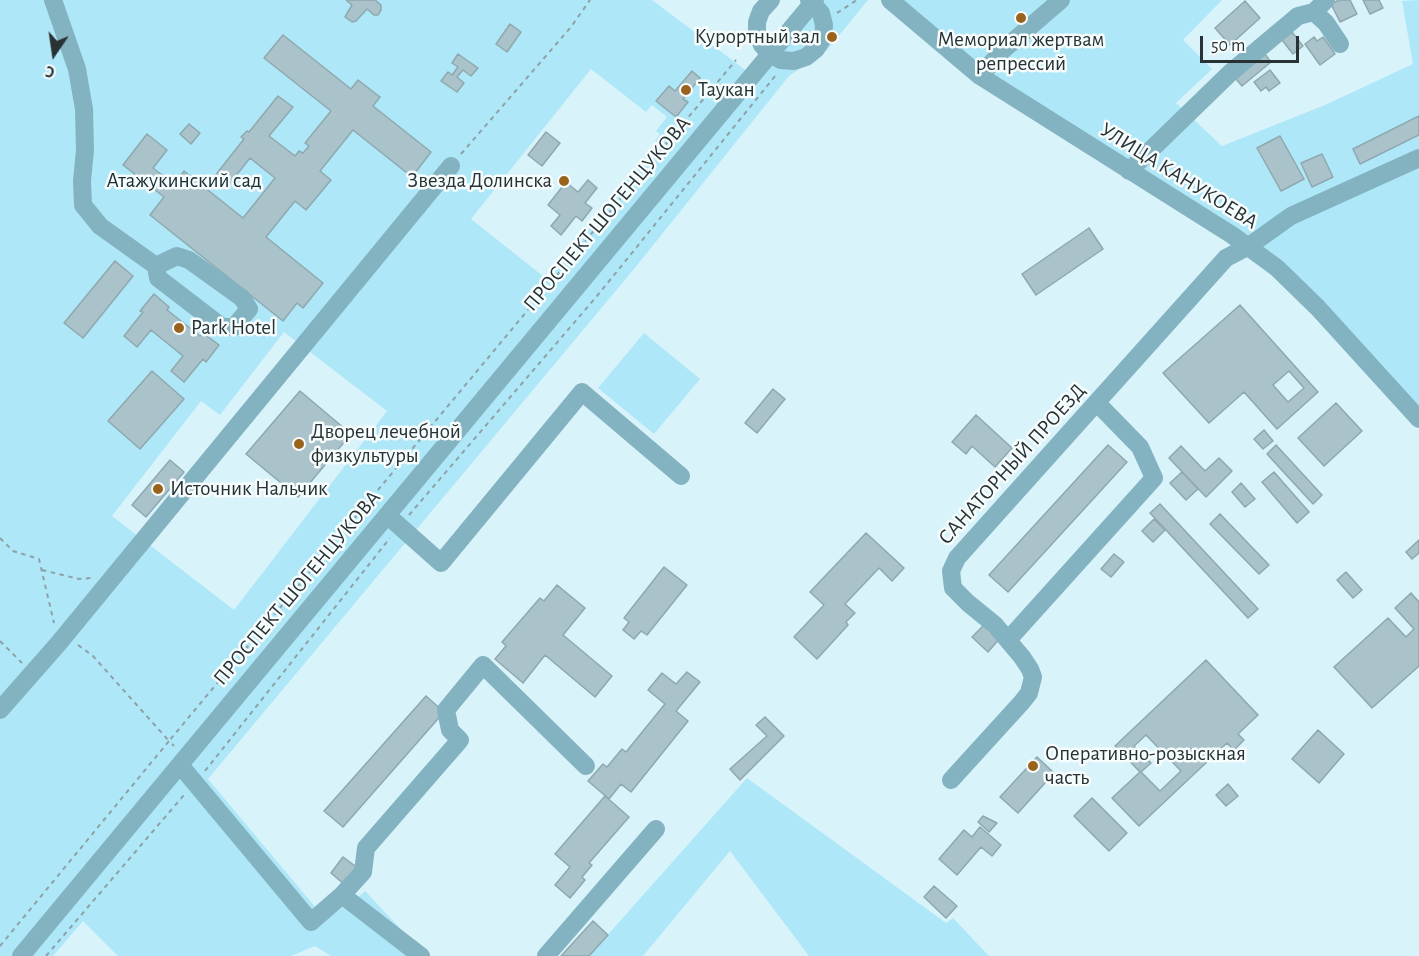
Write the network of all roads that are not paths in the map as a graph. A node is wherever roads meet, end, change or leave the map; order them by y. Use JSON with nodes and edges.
{"nodes":[{"id":1,"x":53,"y":0,"type":"edge"},
{"id":2,"x":771,"y":0,"type":"edge"},
{"id":3,"x":890,"y":0,"type":"edge"},
{"id":4,"x":1061,"y":0,"type":"edge"},
{"id":5,"x":1293,"y":0,"type":"edge"},
{"id":6,"x":812,"y":1,"type":"edge"},
{"id":7,"x":1320,"y":6,"type":"edge"},
{"id":8,"x":1284,"y":28,"type":"junction"},
{"id":9,"x":1340,"y":44,"type":"dead end"},
{"id":10,"x":770,"y":54,"type":"junction"},
{"id":11,"x":981,"y":76,"type":"junction"},
{"id":12,"x":1419,"y":158,"type":"edge"},
{"id":13,"x":451,"y":166,"type":"road end"},
{"id":14,"x":1129,"y":171,"type":"junction"},
{"id":15,"x":1249,"y":246,"type":"junction"},
{"id":16,"x":156,"y":266,"type":"junction"},
{"id":17,"x":1097,"y":403,"type":"junction"},
{"id":18,"x":1419,"y":419,"type":"edge"},
{"id":19,"x":681,"y":476,"type":"dead end"},
{"id":20,"x":393,"y":521,"type":"junction"},
{"id":21,"x":1008,"y":640,"type":"junction"},
{"id":22,"x":0,"y":710,"type":"edge"},
{"id":23,"x":180,"y":765,"type":"junction"},
{"id":24,"x":586,"y":766,"type":"dead end"},
{"id":25,"x":951,"y":780,"type":"dead end"},
{"id":26,"x":656,"y":829,"type":"dead end"},
{"id":27,"x":342,"y":895,"type":"junction"},
{"id":28,"x":21,"y":956,"type":"edge"},
{"id":29,"x":421,"y":956,"type":"edge"},
{"id":30,"x":546,"y":956,"type":"edge"}],
"edges":[{"from":1,"to":16,"type":"street"},
{"from":2,"to":10,"type":"street"},
{"from":3,"to":11,"type":"street","name":"УЛИЦА КАНУКОЕВА"},
{"from":4,"to":11,"type":"street"},
{"from":5,"to":8,"type":"street"},
{"from":6,"to":10,"type":"street","name":"ПРОСПЕКТ ШОГЕНЦУКОВА"},
{"from":6,"to":10,"type":"street"},
{"from":7,"to":8,"type":"street"},
{"from":7,"to":9,"type":"street"},
{"from":8,"to":14,"type":"street"},
{"from":10,"to":20,"type":"street","name":"ПРОСПЕКТ ШОГЕНЦУКОВА"},
{"from":11,"to":14,"type":"street","name":"УЛИЦА КАНУКОЕВА"},
{"from":12,"to":15,"type":"street","name":"САНАТОРНЫЙ ПРОЕЗД"},
{"from":13,"to":22,"type":"street"},
{"from":14,"to":15,"type":"street","name":"УЛИЦА КАНУКОЕВА"},
{"from":15,"to":17,"type":"street","name":"САНАТОРНЫЙ ПРОЕЗД"},
{"from":15,"to":18,"type":"street","name":"УЛИЦА КАНУКОЕВА"},
{"from":16,"to":16,"type":"street"},
{"from":17,"to":21,"type":"street"},
{"from":17,"to":21,"type":"street","name":"САНАТОРНЫЙ ПРОЕЗД"},
{"from":19,"to":20,"type":"street"},
{"from":20,"to":23,"type":"street","name":"ПРОСПЕКТ ШОГЕНЦУКОВА"},
{"from":21,"to":25,"type":"street","name":"САНАТОРНЫЙ ПРОЕЗД"},
{"from":23,"to":27,"type":"street"},
{"from":23,"to":28,"type":"street","name":"ПРОСПЕКТ ШОГЕНЦУКОВА"},
{"from":24,"to":27,"type":"street"},
{"from":26,"to":30,"type":"street"},
{"from":27,"to":29,"type":"street"}]}
